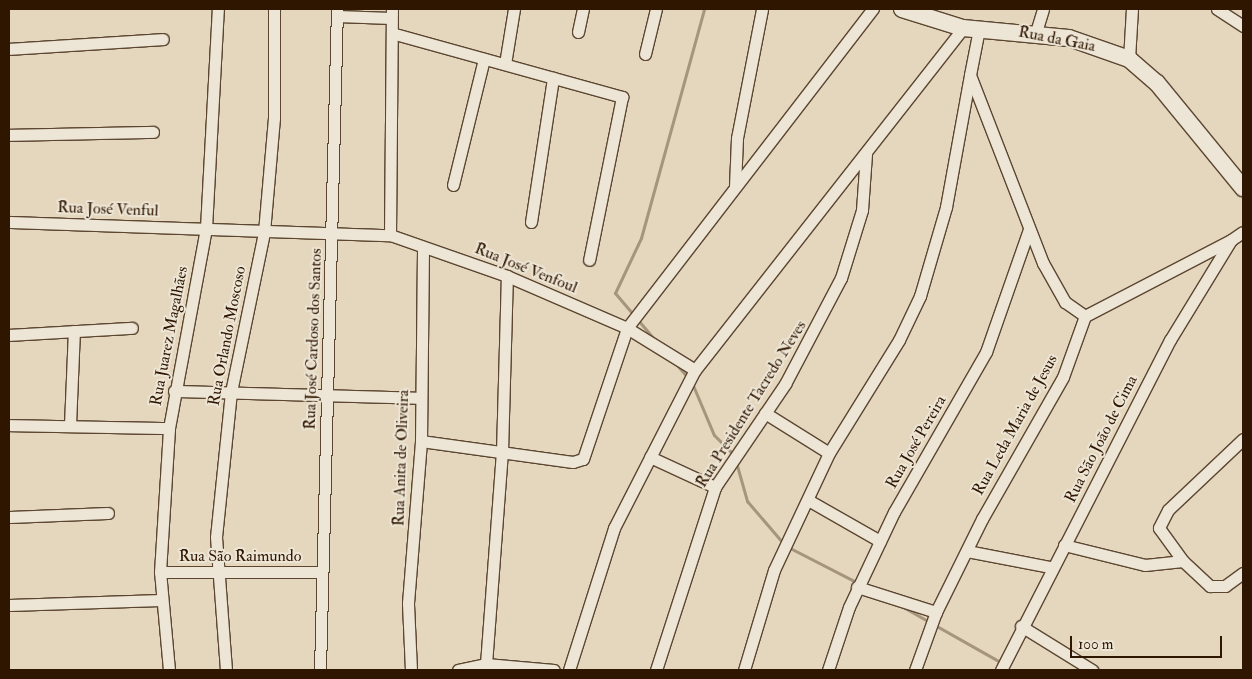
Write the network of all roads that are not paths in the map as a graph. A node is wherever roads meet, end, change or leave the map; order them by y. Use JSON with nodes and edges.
{"nodes":[{"id":1,"x":218,"y":9,"type":"edge"},
{"id":2,"x":274,"y":9,"type":"edge"},
{"id":3,"x":514,"y":9,"type":"edge"},
{"id":4,"x":584,"y":9,"type":"edge"},
{"id":5,"x":656,"y":9,"type":"edge"},
{"id":6,"x":762,"y":9,"type":"edge"},
{"id":7,"x":873,"y":9,"type":"edge"},
{"id":8,"x":902,"y":9,"type":"edge"},
{"id":9,"x":1043,"y":9,"type":"edge"},
{"id":10,"x":1132,"y":9,"type":"edge"},
{"id":11,"x":1218,"y":9,"type":"edge"},
{"id":12,"x":337,"y":13,"type":"edge"},
{"id":13,"x":392,"y":14,"type":"edge"},
{"id":14,"x":1243,"y":26,"type":"edge"},
{"id":15,"x":971,"y":28,"type":"junction"},
{"id":16,"x":578,"y":32,"type":"dead end"},
{"id":17,"x":1036,"y":32,"type":"junction"},
{"id":18,"x":395,"y":34,"type":"junction"},
{"id":19,"x":163,"y":39,"type":"dead end"},
{"id":20,"x":9,"y":49,"type":"edge"},
{"id":21,"x":645,"y":54,"type":"dead end"},
{"id":22,"x":484,"y":59,"type":"junction"},
{"id":23,"x":1129,"y":59,"type":"junction"},
{"id":24,"x":505,"y":64,"type":"junction"},
{"id":25,"x":970,"y":75,"type":"junction"},
{"id":26,"x":553,"y":78,"type":"junction"},
{"id":27,"x":153,"y":132,"type":"dead end"},
{"id":28,"x":9,"y":135,"type":"edge"},
{"id":29,"x":866,"y":154,"type":"junction"},
{"id":30,"x":453,"y":185,"type":"dead end"},
{"id":31,"x":735,"y":186,"type":"junction"},
{"id":32,"x":1243,"y":188,"type":"edge"},
{"id":33,"x":9,"y":222,"type":"edge"},
{"id":34,"x":531,"y":222,"type":"dead end"},
{"id":35,"x":206,"y":228,"type":"junction"},
{"id":36,"x":1029,"y":228,"type":"junction"},
{"id":37,"x":264,"y":232,"type":"junction"},
{"id":38,"x":333,"y":232,"type":"junction"},
{"id":39,"x":1243,"y":232,"type":"edge"},
{"id":40,"x":390,"y":235,"type":"junction"},
{"id":41,"x":1231,"y":240,"type":"junction"},
{"id":42,"x":423,"y":247,"type":"junction"},
{"id":43,"x":589,"y":260,"type":"dead end"},
{"id":44,"x":507,"y":276,"type":"junction"},
{"id":45,"x":1086,"y":316,"type":"junction"},
{"id":46,"x":132,"y":328,"type":"dead end"},
{"id":47,"x":627,"y":328,"type":"junction"},
{"id":48,"x":74,"y":332,"type":"junction"},
{"id":49,"x":9,"y":335,"type":"edge"},
{"id":50,"x":695,"y":370,"type":"junction"},
{"id":51,"x":174,"y":391,"type":"junction"},
{"id":52,"x":231,"y":392,"type":"junction"},
{"id":53,"x":330,"y":396,"type":"junction"},
{"id":54,"x":420,"y":398,"type":"junction"},
{"id":55,"x":766,"y":413,"type":"junction"},
{"id":56,"x":9,"y":425,"type":"edge"},
{"id":57,"x":70,"y":425,"type":"junction"},
{"id":58,"x":169,"y":428,"type":"junction"},
{"id":59,"x":1243,"y":439,"type":"edge"},
{"id":60,"x":420,"y":441,"type":"junction"},
{"id":61,"x":502,"y":452,"type":"junction"},
{"id":62,"x":829,"y":453,"type":"junction"},
{"id":63,"x":650,"y":457,"type":"junction"},
{"id":64,"x":715,"y":487,"type":"junction"},
{"id":65,"x":808,"y":500,"type":"junction"},
{"id":66,"x":108,"y":513,"type":"dead end"},
{"id":67,"x":9,"y":516,"type":"edge"},
{"id":68,"x":880,"y":540,"type":"junction"},
{"id":69,"x":1064,"y":545,"type":"junction"},
{"id":70,"x":966,"y":551,"type":"junction"},
{"id":71,"x":1184,"y":562,"type":"junction"},
{"id":72,"x":1050,"y":568,"type":"junction"},
{"id":73,"x":160,"y":572,"type":"junction"},
{"id":74,"x":215,"y":572,"type":"junction"},
{"id":75,"x":320,"y":572,"type":"junction"},
{"id":76,"x":1242,"y":575,"type":"edge"},
{"id":77,"x":857,"y":587,"type":"junction"},
{"id":78,"x":161,"y":600,"type":"junction"},
{"id":79,"x":9,"y":605,"type":"edge"},
{"id":80,"x":936,"y":612,"type":"junction"},
{"id":81,"x":1022,"y":626,"type":"junction"},
{"id":82,"x":486,"y":664,"type":"junction"},
{"id":83,"x":539,"y":669,"type":"edge"},
{"id":84,"x":169,"y":670,"type":"edge"},
{"id":85,"x":226,"y":670,"type":"edge"},
{"id":86,"x":320,"y":670,"type":"edge"},
{"id":87,"x":411,"y":670,"type":"edge"},
{"id":88,"x":458,"y":670,"type":"edge"},
{"id":89,"x":554,"y":670,"type":"edge"},
{"id":90,"x":569,"y":670,"type":"edge"},
{"id":91,"x":656,"y":670,"type":"edge"},
{"id":92,"x":744,"y":670,"type":"edge"},
{"id":93,"x":828,"y":670,"type":"edge"},
{"id":94,"x":915,"y":670,"type":"edge"},
{"id":95,"x":1001,"y":670,"type":"edge"},
{"id":96,"x":1092,"y":670,"type":"edge"}],
"edges":[{"from":1,"to":35,"type":"street","name":"Rua Juarez Magalhães"},
{"from":2,"to":37,"type":"street","name":"Rua Orlando Moscoso"},
{"from":3,"to":24,"type":"street"},
{"from":4,"to":16,"type":"street"},
{"from":5,"to":21,"type":"street"},
{"from":6,"to":31,"type":"street"},
{"from":7,"to":31,"type":"street"},
{"from":8,"to":15,"type":"main road","name":"Rua da Gaia"},
{"from":9,"to":17,"type":"street"},
{"from":10,"to":23,"type":"street"},
{"from":11,"to":14,"type":"street"},
{"from":12,"to":13,"type":"street"},
{"from":12,"to":38,"type":"street","name":"Rua José Cardoso dos Santos"},
{"from":13,"to":18,"type":"street"},
{"from":15,"to":17,"type":"main road","name":"Rua da Gaia"},
{"from":15,"to":25,"type":"street"},
{"from":15,"to":29,"type":"street"},
{"from":17,"to":23,"type":"main road","name":"Rua da Gaia"},
{"from":18,"to":22,"type":"street"},
{"from":18,"to":40,"type":"street"},
{"from":19,"to":20,"type":"street"},
{"from":22,"to":24,"type":"street"},
{"from":22,"to":30,"type":"street"},
{"from":23,"to":32,"type":"main road","name":"Rua da Gaia"},
{"from":24,"to":26,"type":"street"},
{"from":25,"to":36,"type":"street"},
{"from":25,"to":62,"type":"street"},
{"from":26,"to":34,"type":"street"},
{"from":26,"to":43,"type":"street"},
{"from":27,"to":28,"type":"street"},
{"from":29,"to":50,"type":"street"},
{"from":29,"to":55,"type":"street","name":"Rua Presidente Tacredo Neves"},
{"from":31,"to":47,"type":"street"},
{"from":33,"to":35,"type":"street","name":"Rua José Venful"},
{"from":35,"to":37,"type":"street","name":"Rua José Venful"},
{"from":35,"to":51,"type":"street","name":"Rua Juarez Magalhães"},
{"from":36,"to":45,"type":"street"},
{"from":36,"to":68,"type":"street","name":"Rua José Pereira"},
{"from":37,"to":38,"type":"street","name":"Rua José Venfoul"},
{"from":37,"to":52,"type":"street","name":"Rua Orlando Moscoso"},
{"from":38,"to":40,"type":"street","name":"Rua José Venfoul"},
{"from":38,"to":53,"type":"street","name":"Rua José Cardoso dos Santos"},
{"from":39,"to":41,"type":"street","name":"Rua São João de Cima"},
{"from":40,"to":42,"type":"street","name":"Rua José Venfoul"},
{"from":41,"to":45,"type":"street"},
{"from":41,"to":69,"type":"street","name":"Rua São João de Cima"},
{"from":42,"to":44,"type":"street","name":"Rua José Venfoul"},
{"from":42,"to":54,"type":"street","name":"Rua Anita de Oliveira"},
{"from":44,"to":47,"type":"street","name":"Rua José Venfoul"},
{"from":44,"to":61,"type":"street"},
{"from":45,"to":70,"type":"street","name":"Rua Leda Maria de Jesus"},
{"from":46,"to":48,"type":"street"},
{"from":47,"to":50,"type":"street","name":"Rua José Venfoul"},
{"from":47,"to":61,"type":"street"},
{"from":48,"to":49,"type":"street"},
{"from":48,"to":57,"type":"street"},
{"from":50,"to":63,"type":"street"},
{"from":51,"to":52,"type":"street"},
{"from":51,"to":58,"type":"street","name":"Rua Juarez Magalhães"},
{"from":52,"to":53,"type":"street"},
{"from":52,"to":74,"type":"street","name":"Rua Orlando Moscoso"},
{"from":53,"to":54,"type":"street"},
{"from":53,"to":75,"type":"street","name":"Rua José Cardoso dos Santos"},
{"from":54,"to":60,"type":"street","name":"Rua Anita de Oliveira"},
{"from":55,"to":62,"type":"street"},
{"from":55,"to":64,"type":"street","name":"Rua Presidente Tacredo Neves"},
{"from":56,"to":57,"type":"street"},
{"from":57,"to":58,"type":"street"},
{"from":58,"to":73,"type":"street","name":"Rua Juarez Magalhães"},
{"from":59,"to":71,"type":"street"},
{"from":60,"to":61,"type":"street"},
{"from":60,"to":87,"type":"street","name":"Rua Anita de Oliveira"},
{"from":61,"to":82,"type":"street"},
{"from":62,"to":65,"type":"street"},
{"from":63,"to":64,"type":"street"},
{"from":63,"to":90,"type":"street"},
{"from":64,"to":91,"type":"street","name":"Rua Presidente Tacredo Neves"},
{"from":65,"to":68,"type":"street"},
{"from":65,"to":92,"type":"street"},
{"from":66,"to":67,"type":"street"},
{"from":68,"to":77,"type":"street","name":"Rua José Pereira"},
{"from":69,"to":71,"type":"street"},
{"from":69,"to":72,"type":"street","name":"Rua São João de Cima"},
{"from":70,"to":72,"type":"street"},
{"from":70,"to":80,"type":"street","name":"Rua Leda Maria de Jesus"},
{"from":71,"to":76,"type":"street"},
{"from":72,"to":81,"type":"street","name":"Rua São João de Cima"},
{"from":73,"to":74,"type":"street","name":"Rua São Raimundo"},
{"from":73,"to":78,"type":"street","name":"Rua Juarez Magalhães"},
{"from":74,"to":75,"type":"street","name":"Rua São Raimundo"},
{"from":74,"to":85,"type":"street","name":"Rua Orlando Moscoso"},
{"from":75,"to":86,"type":"street","name":"Rua José Cardoso dos Santos"},
{"from":77,"to":80,"type":"street"},
{"from":77,"to":93,"type":"street","name":"Rua José Pereira"},
{"from":78,"to":79,"type":"street"},
{"from":78,"to":84,"type":"street","name":"Rua Juarez Magalhães"},
{"from":80,"to":94,"type":"street","name":"Rua Leda Maria de Jesus"},
{"from":81,"to":95,"type":"street","name":"Rua São João de Cima"},
{"from":81,"to":96,"type":"street"},
{"from":82,"to":83,"type":"street"},
{"from":82,"to":88,"type":"street"},
{"from":83,"to":89,"type":"street"}]}
